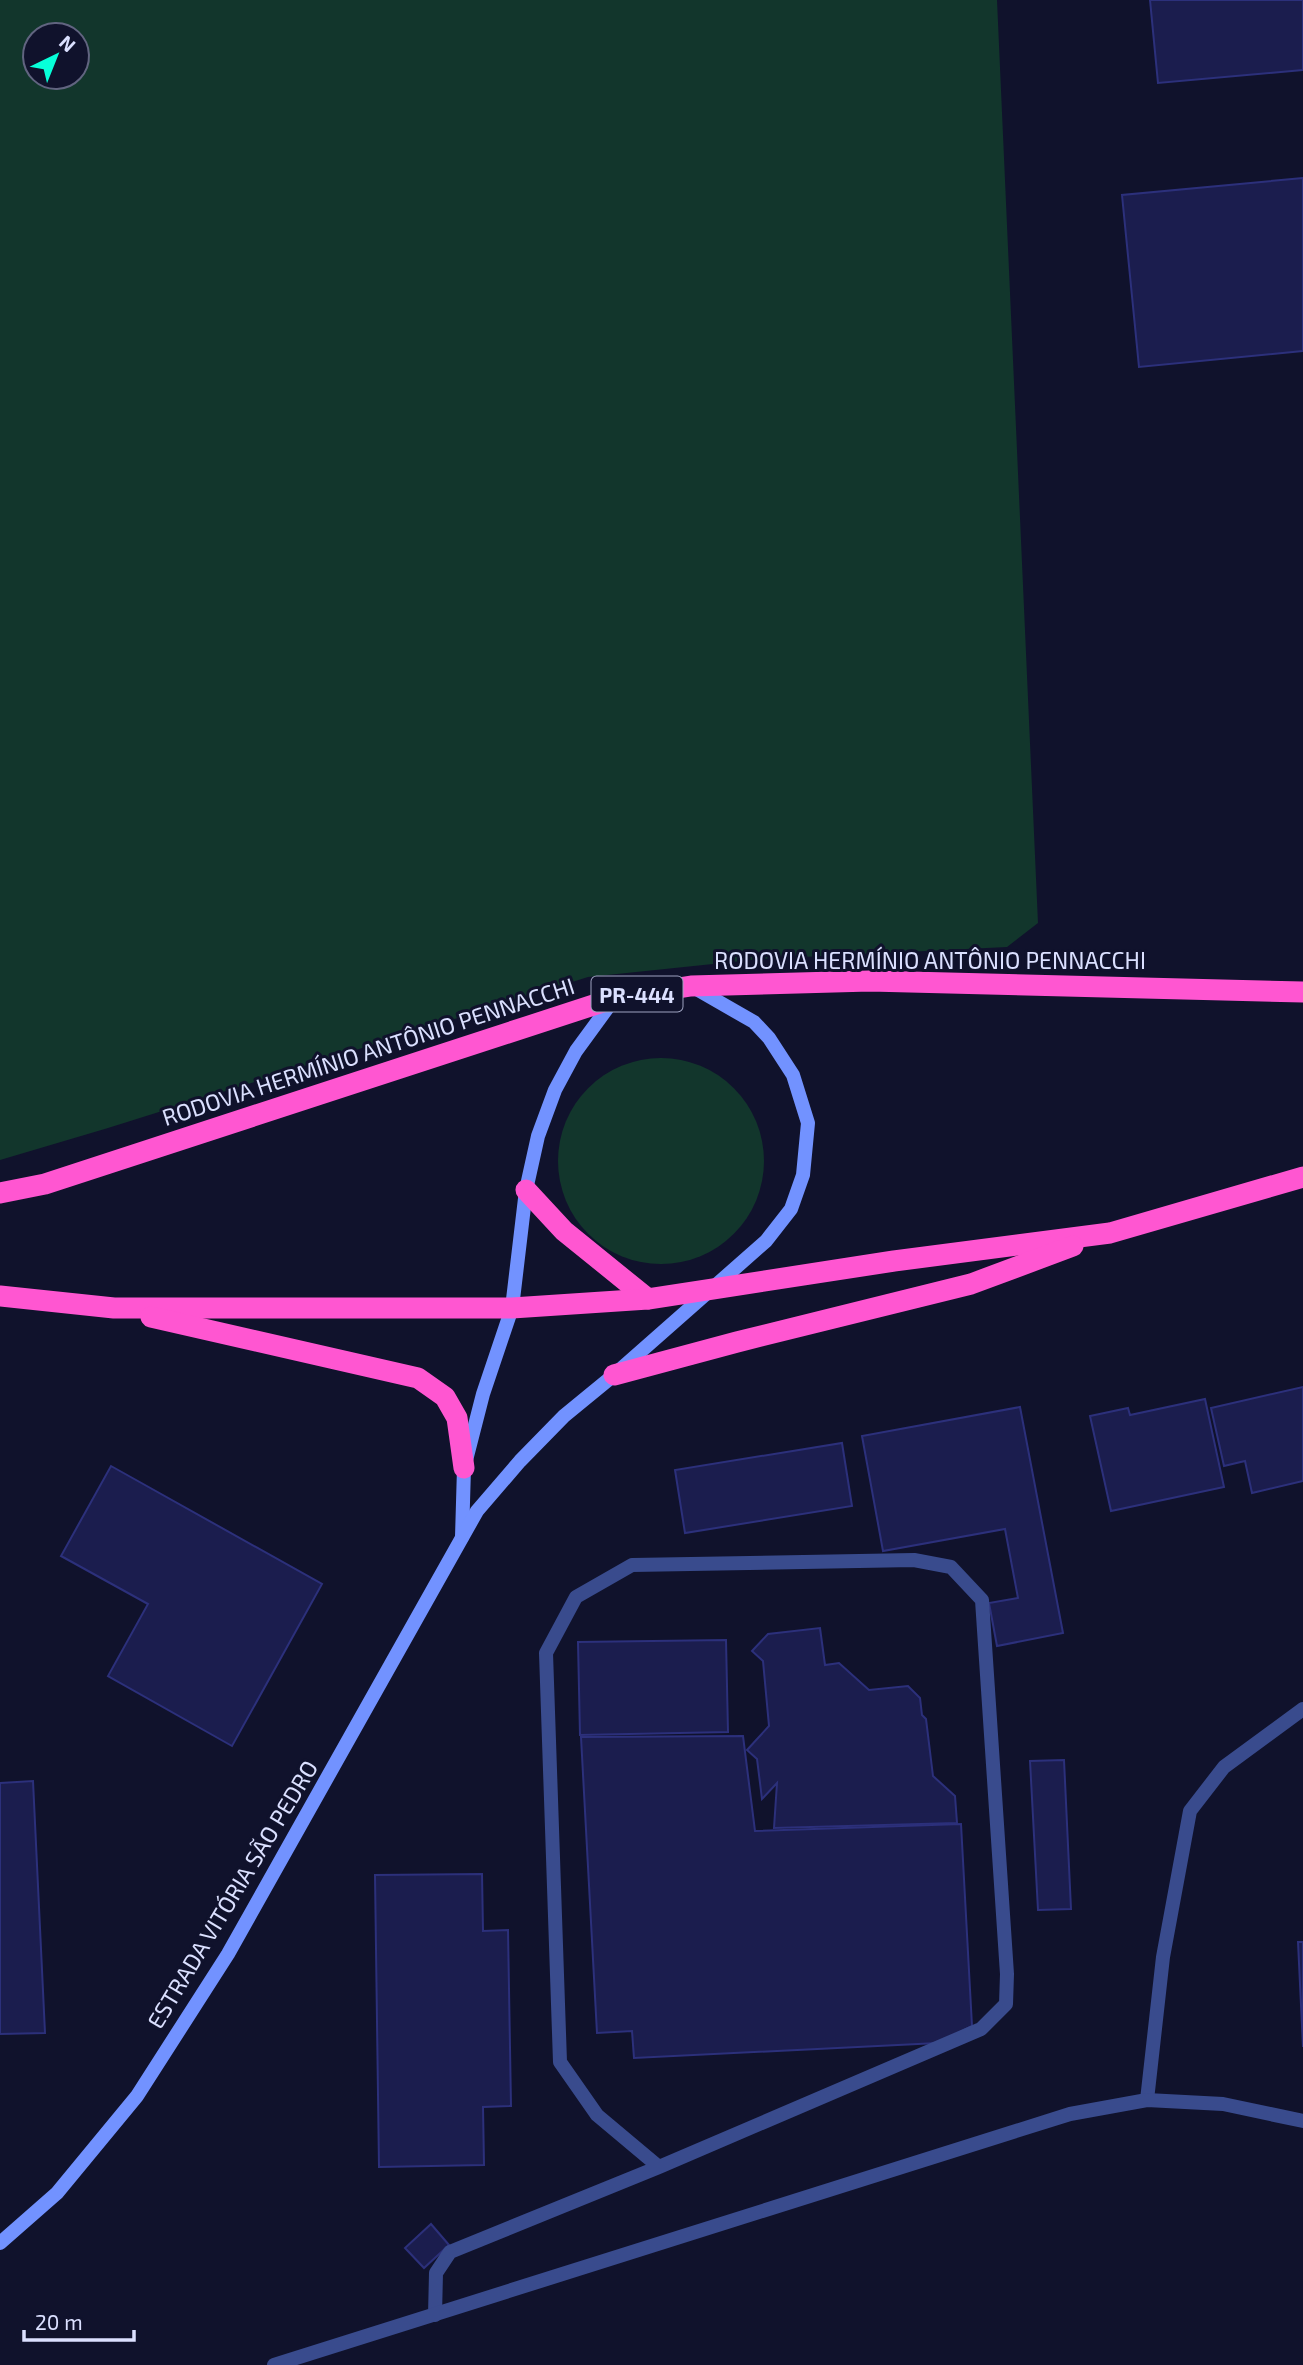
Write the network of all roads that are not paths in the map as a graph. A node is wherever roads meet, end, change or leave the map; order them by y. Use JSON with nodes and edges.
{"nodes":[{"id":1,"x":691,"y":986,"type":"junction"},
{"id":2,"x":1303,"y":992,"type":"edge"},
{"id":3,"x":615,"y":998,"type":"junction"},
{"id":4,"x":1303,"y":1177,"type":"edge"},
{"id":5,"x":526,"y":1190,"type":"junction"},
{"id":6,"x":0,"y":1193,"type":"edge"},
{"id":7,"x":1110,"y":1233,"type":"junction"},
{"id":8,"x":715,"y":1288,"type":"junction"},
{"id":9,"x":0,"y":1296,"type":"edge"},
{"id":10,"x":648,"y":1299,"type":"junction"},
{"id":11,"x":114,"y":1308,"type":"junction"},
{"id":12,"x":512,"y":1308,"type":"junction"},
{"id":13,"x":614,"y":1375,"type":"junction"},
{"id":14,"x":464,"y":1468,"type":"junction"},
{"id":15,"x":462,"y":1539,"type":"junction"},
{"id":16,"x":1303,"y":1709,"type":"edge"},
{"id":17,"x":1147,"y":2100,"type":"junction"},
{"id":18,"x":1303,"y":2121,"type":"edge"},
{"id":19,"x":659,"y":2167,"type":"junction"},
{"id":20,"x":0,"y":2243,"type":"edge"},
{"id":21,"x":435,"y":2315,"type":"junction"},
{"id":22,"x":274,"y":2365,"type":"edge"}],
"edges":[{"from":1,"to":2,"type":"highway","name":"RODOVIA HERMÍNIO ANTÔNIO PENNACCHI","number":"PR-444"},
{"from":1,"to":3,"type":"highway","name":"RODOVIA HERMÍNIO ANTÔNIO PENNACCHI","number":"PR-444"},
{"from":1,"to":8,"type":"main road","name":"ESTRADA VITÓRIA SÃO PEDRO"},
{"from":3,"to":5,"type":"main road"},
{"from":3,"to":6,"type":"highway","name":"RODOVIA HERMÍNIO ANTÔNIO PENNACCHI","number":"PR-444"},
{"from":4,"to":7,"type":"highway"},
{"from":5,"to":10,"type":"highway"},
{"from":5,"to":12,"type":"main road"},
{"from":7,"to":8,"type":"highway"},
{"from":7,"to":13,"type":"highway"},
{"from":8,"to":10,"type":"highway"},
{"from":8,"to":13,"type":"main road","name":"ESTRADA VITÓRIA SÃO PEDRO"},
{"from":9,"to":11,"type":"highway"},
{"from":10,"to":12,"type":"highway"},
{"from":11,"to":12,"type":"highway"},
{"from":11,"to":14,"type":"highway"},
{"from":12,"to":14,"type":"main road"},
{"from":13,"to":15,"type":"main road","name":"ESTRADA VITÓRIA SÃO PEDRO"},
{"from":14,"to":15,"type":"main road"},
{"from":15,"to":20,"type":"main road","name":"ESTRADA VITÓRIA SÃO PEDRO"},
{"from":16,"to":17,"type":"lane"},
{"from":17,"to":18,"type":"lane"},
{"from":17,"to":21,"type":"lane"},
{"from":19,"to":19,"type":"lane"},
{"from":19,"to":21,"type":"lane"},
{"from":21,"to":22,"type":"lane"}]}
